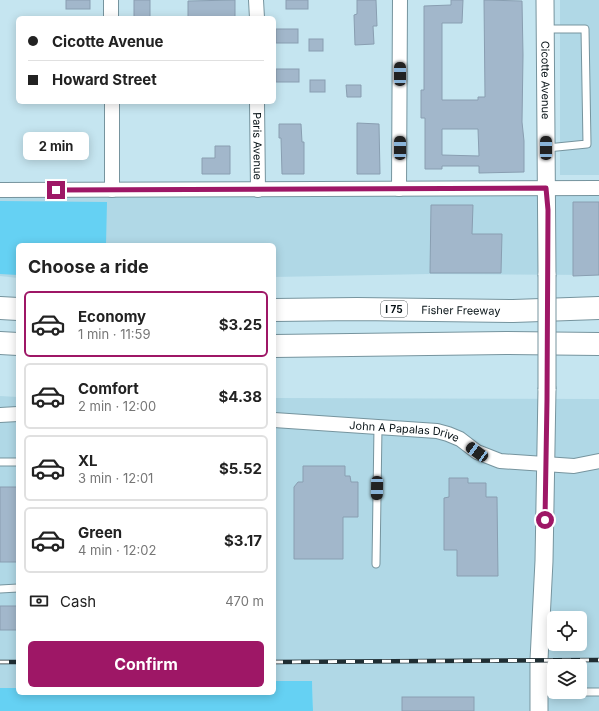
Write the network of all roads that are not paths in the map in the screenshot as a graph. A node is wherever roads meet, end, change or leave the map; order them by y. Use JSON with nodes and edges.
{"nodes":[{"id":1,"x":111,"y":0,"type":"edge"},
{"id":2,"x":256,"y":0,"type":"edge"},
{"id":3,"x":400,"y":0,"type":"edge"},
{"id":4,"x":545,"y":0,"type":"edge"},
{"id":5,"x":111,"y":16,"type":"edge"},
{"id":6,"x":256,"y":16,"type":"edge"},
{"id":7,"x":545,"y":29,"type":"junction"},
{"id":8,"x":112,"y":104,"type":"edge"},
{"id":9,"x":257,"y":104,"type":"edge"},
{"id":10,"x":546,"y":148,"type":"junction"},
{"id":11,"x":546,"y":188,"type":"junction"},
{"id":12,"x":599,"y":188,"type":"edge"},
{"id":13,"x":399,"y":189,"type":"junction"},
{"id":14,"x":0,"y":190,"type":"edge"},
{"id":15,"x":112,"y":190,"type":"junction"},
{"id":16,"x":258,"y":190,"type":"junction"},
{"id":17,"x":0,"y":308,"type":"edge"},
{"id":18,"x":599,"y":308,"type":"edge"},
{"id":19,"x":16,"y":309,"type":"edge"},
{"id":20,"x":276,"y":310,"type":"edge"},
{"id":21,"x":0,"y":343,"type":"edge"},
{"id":22,"x":16,"y":344,"type":"edge"},
{"id":23,"x":599,"y":344,"type":"edge"},
{"id":24,"x":276,"y":346,"type":"edge"},
{"id":25,"x":16,"y":414,"type":"edge"},
{"id":26,"x":0,"y":415,"type":"edge"},
{"id":27,"x":276,"y":420,"type":"edge"},
{"id":28,"x":378,"y":426,"type":"junction"},
{"id":29,"x":599,"y":461,"type":"edge"},
{"id":30,"x":0,"y":462,"type":"edge"},
{"id":31,"x":16,"y":462,"type":"edge"},
{"id":32,"x":546,"y":464,"type":"junction"},
{"id":33,"x":376,"y":564,"type":"dead end"},
{"id":34,"x":16,"y":588,"type":"edge"},
{"id":35,"x":0,"y":589,"type":"edge"},
{"id":36,"x":539,"y":692,"type":"junction"},
{"id":37,"x":599,"y":692,"type":"edge"},
{"id":38,"x":538,"y":711,"type":"edge"}],
"edges":[{"from":1,"to":5,"type":"street"},
{"from":2,"to":6,"type":"street"},
{"from":3,"to":13,"type":"street"},
{"from":4,"to":7,"type":"street","name":"Cicotte Avenue"},
{"from":7,"to":10,"type":"street","name":"Cicotte Avenue"},
{"from":7,"to":10,"type":"lane"},
{"from":8,"to":15,"type":"street"},
{"from":9,"to":16,"type":"street","name":"Paris Avenue"},
{"from":10,"to":11,"type":"street","name":"Cicotte Avenue"},
{"from":11,"to":12,"type":"street"},
{"from":11,"to":13,"type":"street"},
{"from":11,"to":32,"type":"street","name":"Cicotte Avenue","bridge":true},
{"from":13,"to":16,"type":"street"},
{"from":14,"to":15,"type":"street"},
{"from":15,"to":16,"type":"street"},
{"from":17,"to":19,"type":"highway"},
{"from":18,"to":20,"type":"highway","name":"Fisher Freeway","number":"I 75"},
{"from":21,"to":22,"type":"highway"},
{"from":23,"to":24,"type":"highway"},
{"from":25,"to":26,"type":"street"},
{"from":27,"to":28,"type":"street","name":"John A Papalas Drive"},
{"from":28,"to":32,"type":"street","name":"John A Papalas Drive"},
{"from":28,"to":33,"type":"lane"},
{"from":29,"to":32,"type":"street","name":"John A Papalas Drive"},
{"from":30,"to":31,"type":"lane"},
{"from":32,"to":36,"type":"street","name":"Cicotte Avenue"},
{"from":34,"to":35,"type":"lane"},
{"from":36,"to":37,"type":"lane"},
{"from":36,"to":38,"type":"street","name":"Cicotte Avenue"}]}
